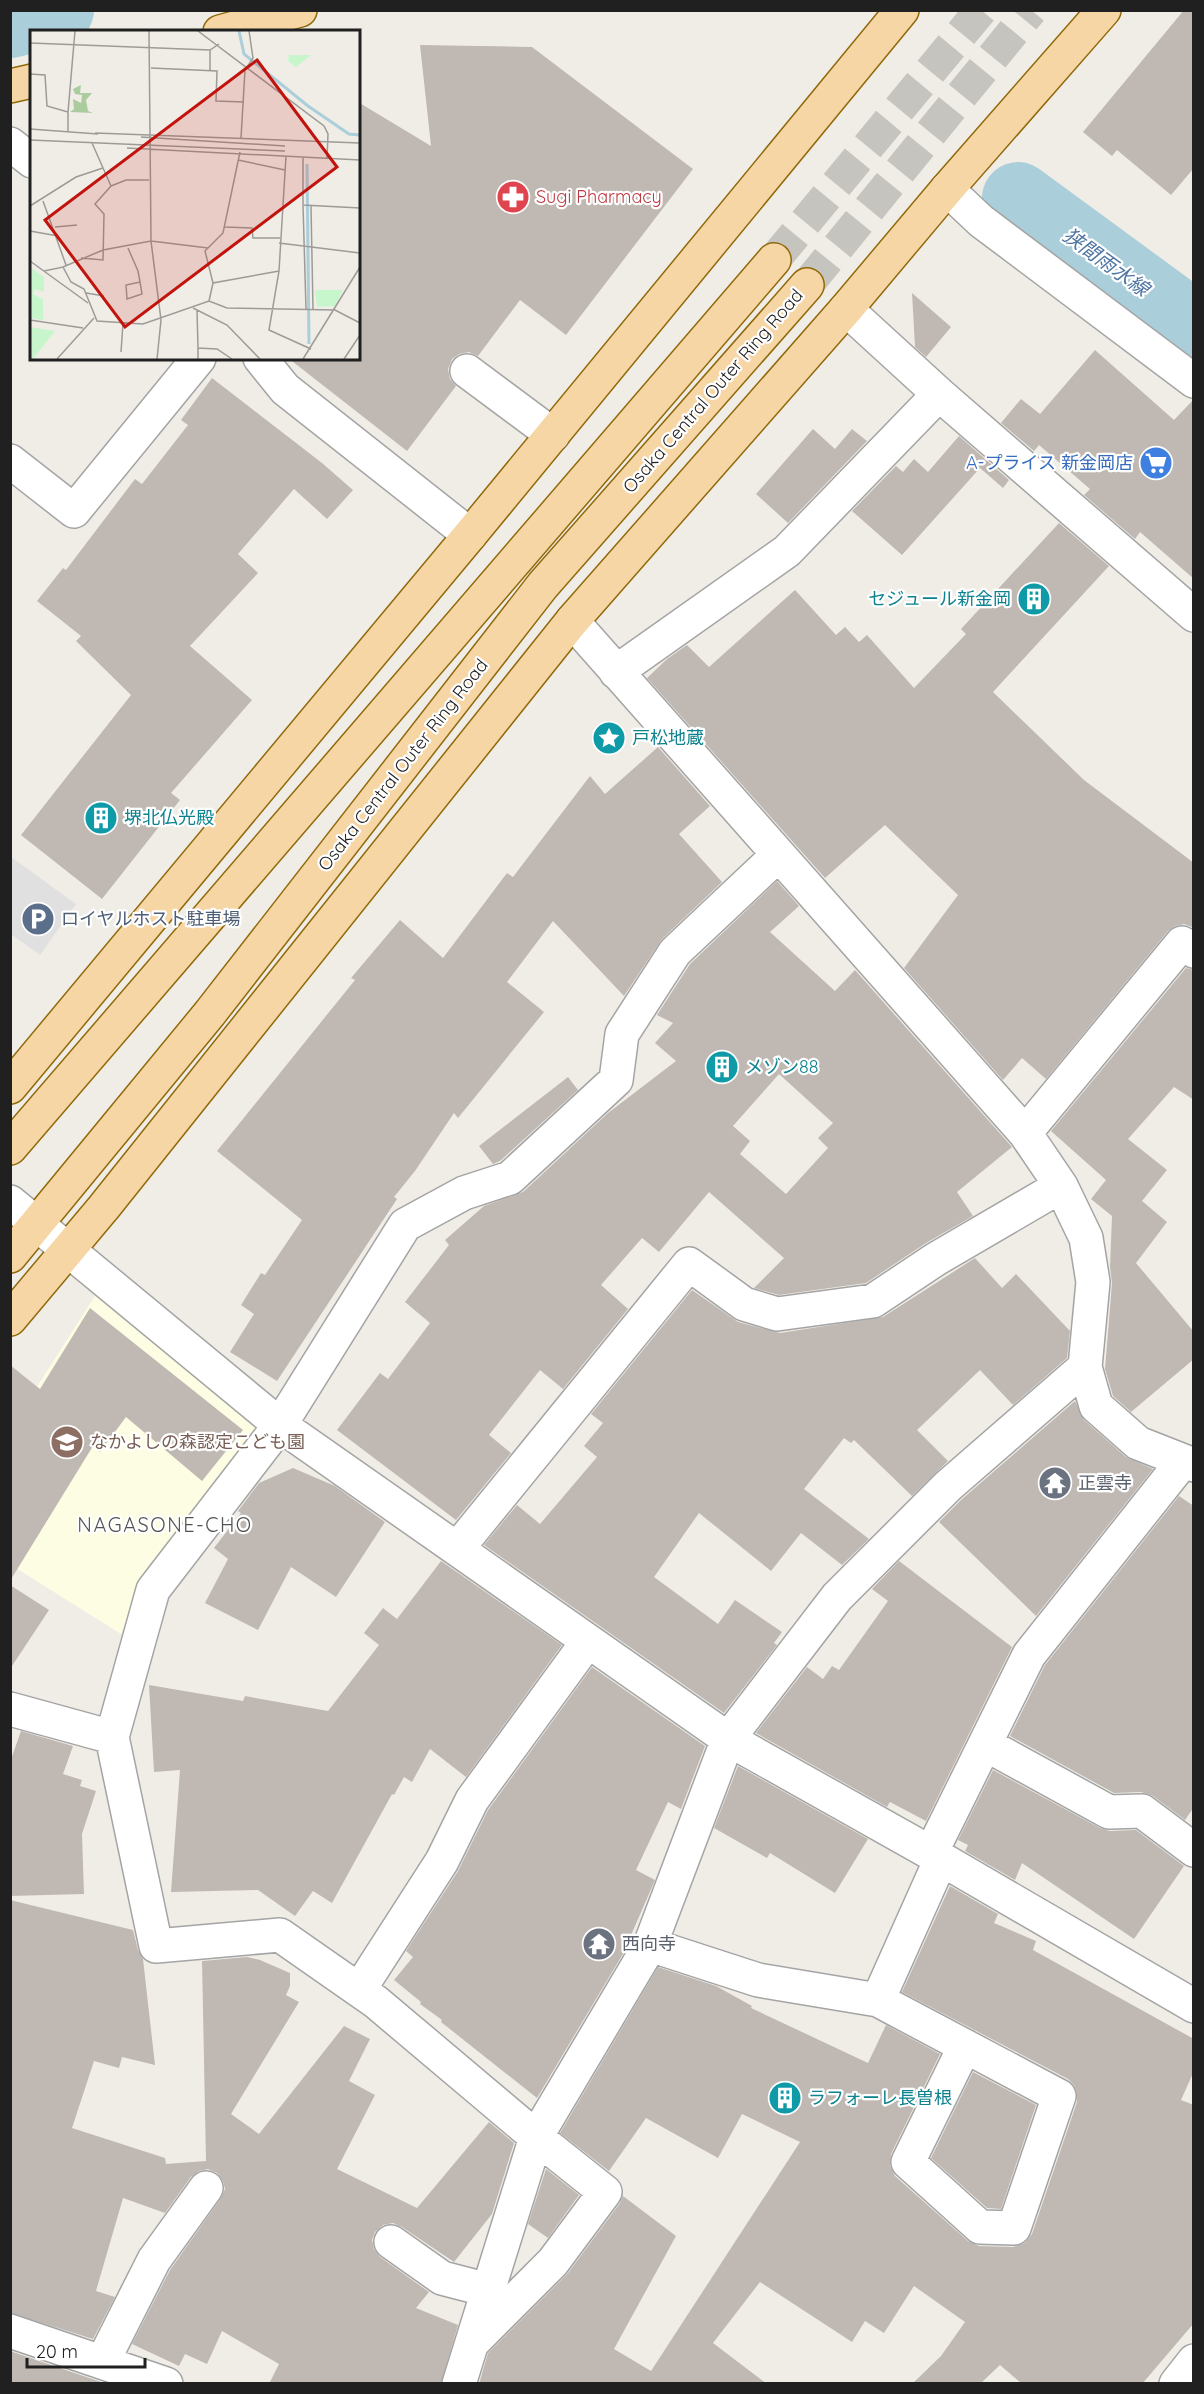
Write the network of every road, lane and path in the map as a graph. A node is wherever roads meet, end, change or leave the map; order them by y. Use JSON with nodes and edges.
{"nodes":[{"id":1,"x":300,"y":10,"type":"edge"},
{"id":2,"x":902,"y":10,"type":"edge"},
{"id":3,"x":1090,"y":15,"type":"edge"},
{"id":4,"x":227,"y":30,"type":"edge"},
{"id":5,"x":30,"y":81,"type":"edge"},
{"id":6,"x":10,"y":86,"type":"edge"},
{"id":7,"x":10,"y":144,"type":"edge"},
{"id":8,"x":30,"y":159,"type":"edge"},
{"id":9,"x":947,"y":189,"type":"junction"},
{"id":10,"x":774,"y":260,"type":"tunnel mouth"},
{"id":11,"x":807,"y":285,"type":"tunnel mouth"},
{"id":12,"x":846,"y":309,"type":"junction"},
{"id":13,"x":197,"y":360,"type":"edge"},
{"id":14,"x":262,"y":360,"type":"edge"},
{"id":15,"x":467,"y":371,"type":"dead end"},
{"id":16,"x":1194,"y":381,"type":"edge"},
{"id":17,"x":939,"y":394,"type":"junction"},
{"id":18,"x":553,"y":435,"type":"junction"},
{"id":19,"x":10,"y":461,"type":"edge"},
{"id":20,"x":470,"y":535,"type":"junction"},
{"id":21,"x":1194,"y":615,"type":"edge"},
{"id":22,"x":572,"y":621,"type":"junction"},
{"id":23,"x":616,"y":672,"type":"junction"},
{"id":24,"x":777,"y":856,"type":"junction"},
{"id":25,"x":1194,"y":951,"type":"edge"},
{"id":26,"x":10,"y":1087,"type":"edge"},
{"id":27,"x":1025,"y":1133,"type":"junction"},
{"id":28,"x":10,"y":1148,"type":"edge"},
{"id":29,"x":1061,"y":1186,"type":"junction"},
{"id":30,"x":10,"y":1202,"type":"edge"},
{"id":31,"x":36,"y":1223,"type":"junction"},
{"id":32,"x":69,"y":1250,"type":"junction"},
{"id":33,"x":10,"y":1256,"type":"edge"},
{"id":34,"x":10,"y":1319,"type":"edge"},
{"id":35,"x":1085,"y":1367,"type":"junction"},
{"id":36,"x":280,"y":1425,"type":"junction"},
{"id":37,"x":1188,"y":1463,"type":"edge"},
{"id":38,"x":457,"y":1549,"type":"junction"},
{"id":39,"x":588,"y":1641,"type":"junction"},
{"id":40,"x":10,"y":1709,"type":"edge"},
{"id":41,"x":112,"y":1737,"type":"junction"},
{"id":42,"x":728,"y":1739,"type":"junction"},
{"id":43,"x":985,"y":1744,"type":"junction"},
{"id":44,"x":1194,"y":1850,"type":"edge"},
{"id":45,"x":936,"y":1856,"type":"junction"},
{"id":46,"x":650,"y":1945,"type":"junction"},
{"id":47,"x":359,"y":1990,"type":"junction"},
{"id":48,"x":878,"y":2000,"type":"junction"},
{"id":49,"x":1194,"y":2006,"type":"edge"},
{"id":50,"x":965,"y":2046,"type":"junction"},
{"id":51,"x":536,"y":2137,"type":"junction"},
{"id":52,"x":206,"y":2188,"type":"dead end"},
{"id":53,"x":391,"y":2242,"type":"dead end"},
{"id":54,"x":488,"y":2290,"type":"junction"},
{"id":55,"x":10,"y":2331,"type":"edge"},
{"id":56,"x":471,"y":2344,"type":"junction"},
{"id":57,"x":103,"y":2361,"type":"junction"},
{"id":58,"x":1194,"y":2361,"type":"edge"},
{"id":59,"x":166,"y":2384,"type":"edge"},
{"id":60,"x":459,"y":2384,"type":"edge"},
{"id":61,"x":1176,"y":2384,"type":"edge"}],
"edges":[{"from":1,"to":4,"type":"main road"},
{"from":2,"to":18,"type":"main road"},
{"from":3,"to":9,"type":"main road"},
{"from":5,"to":6,"type":"main road"},
{"from":7,"to":8,"type":"street"},
{"from":9,"to":12,"type":"main road"},
{"from":9,"to":16,"type":"street"},
{"from":10,"to":28,"type":"main road"},
{"from":11,"to":31,"type":"main road","name":"Osaka Central Outer Ring Road"},
{"from":12,"to":17,"type":"street"},
{"from":12,"to":22,"type":"main road"},
{"from":13,"to":19,"type":"street"},
{"from":14,"to":20,"type":"street"},
{"from":15,"to":18,"type":"street"},
{"from":17,"to":21,"type":"street"},
{"from":17,"to":23,"type":"street"},
{"from":18,"to":20,"type":"main road"},
{"from":20,"to":26,"type":"main road"},
{"from":22,"to":23,"type":"street"},
{"from":22,"to":32,"type":"main road"},
{"from":23,"to":24,"type":"street"},
{"from":24,"to":27,"type":"street"},
{"from":24,"to":36,"type":"street"},
{"from":25,"to":27,"type":"street"},
{"from":27,"to":29,"type":"street"},
{"from":29,"to":35,"type":"street"},
{"from":29,"to":38,"type":"street"},
{"from":30,"to":31,"type":"street"},
{"from":31,"to":32,"type":"street"},
{"from":31,"to":33,"type":"main road","name":"Osaka Central Outer Ring Road"},
{"from":32,"to":34,"type":"main road"},
{"from":32,"to":36,"type":"street"},
{"from":35,"to":37,"type":"street"},
{"from":35,"to":42,"type":"street"},
{"from":36,"to":38,"type":"street"},
{"from":36,"to":41,"type":"street"},
{"from":37,"to":43,"type":"street"},
{"from":38,"to":39,"type":"street"},
{"from":39,"to":42,"type":"street"},
{"from":39,"to":47,"type":"street"},
{"from":40,"to":41,"type":"street"},
{"from":41,"to":47,"type":"street"},
{"from":42,"to":45,"type":"street"},
{"from":42,"to":46,"type":"street"},
{"from":43,"to":44,"type":"street"},
{"from":43,"to":45,"type":"street"},
{"from":45,"to":48,"type":"street"},
{"from":45,"to":49,"type":"street"},
{"from":46,"to":48,"type":"street"},
{"from":46,"to":51,"type":"street"},
{"from":47,"to":51,"type":"street"},
{"from":48,"to":50,"type":"street"},
{"from":50,"to":50,"type":"street"},
{"from":51,"to":54,"type":"street"},
{"from":51,"to":56,"type":"street"},
{"from":52,"to":57,"type":"street"},
{"from":53,"to":54,"type":"street"},
{"from":54,"to":56,"type":"street"},
{"from":55,"to":57,"type":"street"},
{"from":56,"to":60,"type":"street"},
{"from":57,"to":59,"type":"street"},
{"from":58,"to":61,"type":"street"}]}
